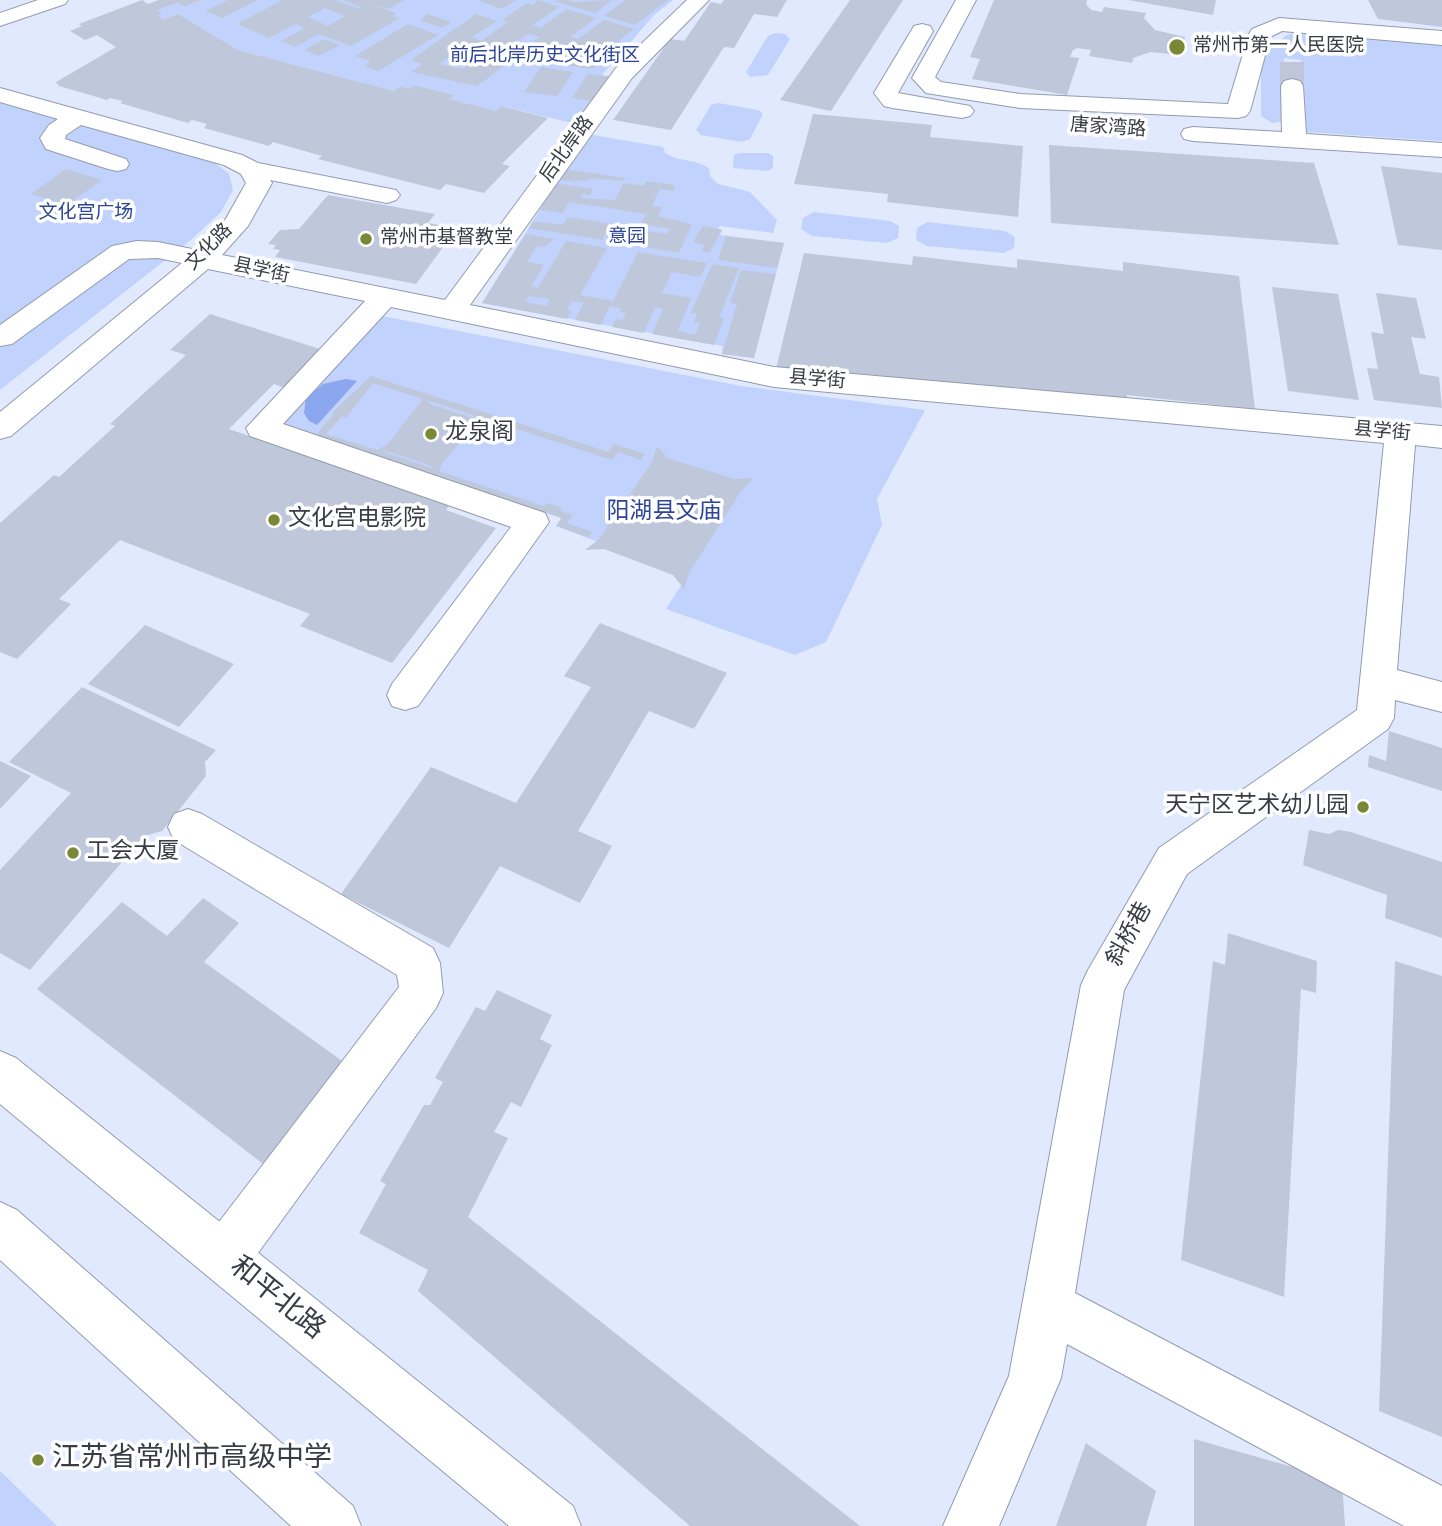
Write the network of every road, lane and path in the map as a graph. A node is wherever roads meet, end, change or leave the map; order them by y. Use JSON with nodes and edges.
{"nodes":[{"id":1,"x":58,"y":0,"type":"edge"},
{"id":2,"x":699,"y":0,"type":"edge"},
{"id":3,"x":965,"y":0,"type":"edge"},
{"id":4,"x":1312,"y":0,"type":"edge"},
{"id":5,"x":933,"y":12,"type":"dead end"},
{"id":6,"x":0,"y":20,"type":"edge"},
{"id":7,"x":1309,"y":26,"type":"junction"},
{"id":8,"x":1442,"y":38,"type":"edge"},
{"id":9,"x":1292,"y":86,"type":"tunnel mouth"},
{"id":10,"x":0,"y":95,"type":"edge"},
{"id":11,"x":1238,"y":111,"type":"junction"},
{"id":12,"x":78,"y":116,"type":"junction"},
{"id":13,"x":1063,"y":126,"type":"dead end"},
{"id":14,"x":1171,"y":133,"type":"dead end"},
{"id":15,"x":1294,"y":135,"type":"junction"},
{"id":16,"x":1442,"y":150,"type":"edge"},
{"id":17,"x":117,"y":164,"type":"dead end"},
{"id":18,"x":251,"y":169,"type":"junction"},
{"id":19,"x":387,"y":195,"type":"dead end"},
{"id":20,"x":202,"y":260,"type":"junction"},
{"id":21,"x":384,"y":298,"type":"junction"},
{"id":22,"x":451,"y":312,"type":"junction"},
{"id":23,"x":2,"y":337,"type":"dead end"},
{"id":24,"x":0,"y":428,"type":"edge"},
{"id":25,"x":1400,"y":435,"type":"junction"},
{"id":26,"x":1442,"y":437,"type":"edge"},
{"id":27,"x":1379,"y":680,"type":"junction"},
{"id":28,"x":405,"y":695,"type":"dead end"},
{"id":29,"x":1442,"y":697,"type":"edge"},
{"id":30,"x":188,"y":827,"type":"dead end"},
{"id":31,"x":0,"y":1074,"type":"edge"},
{"id":32,"x":0,"y":1227,"type":"edge"},
{"id":33,"x":224,"y":1257,"type":"junction"},
{"id":34,"x":1049,"y":1307,"type":"junction"},
{"id":35,"x":1442,"y":1516,"type":"edge"},
{"id":36,"x":334,"y":1526,"type":"edge"},
{"id":37,"x":553,"y":1526,"type":"edge"},
{"id":38,"x":971,"y":1526,"type":"edge"}],
"edges":[{"from":1,"to":6,"type":"street"},
{"from":2,"to":22,"type":"street","name":"后北岸路"},
{"from":3,"to":11,"type":"street"},
{"from":4,"to":7,"type":"street"},
{"from":5,"to":13,"type":"street","name":"唐家湾路"},
{"from":7,"to":8,"type":"street"},
{"from":7,"to":11,"type":"street"},
{"from":9,"to":15,"type":"street"},
{"from":10,"to":12,"type":"street"},
{"from":11,"to":15,"type":"street"},
{"from":12,"to":17,"type":"street"},
{"from":12,"to":18,"type":"street"},
{"from":14,"to":15,"type":"street","name":"唐家湾路"},
{"from":15,"to":16,"type":"street","name":"唐家湾路"},
{"from":18,"to":19,"type":"street"},
{"from":18,"to":20,"type":"street","name":"文化路"},
{"from":20,"to":21,"type":"street","name":"县学街"},
{"from":20,"to":23,"type":"street","name":"县学街"},
{"from":20,"to":24,"type":"street","name":"文化路"},
{"from":21,"to":22,"type":"street","name":"县学街"},
{"from":21,"to":28,"type":"street"},
{"from":22,"to":25,"type":"street","name":"县学街"},
{"from":25,"to":26,"type":"street","name":"县学街"},
{"from":25,"to":27,"type":"street","name":"斜桥巷"},
{"from":27,"to":29,"type":"street"},
{"from":27,"to":34,"type":"street","name":"斜桥巷"},
{"from":30,"to":33,"type":"street"},
{"from":31,"to":33,"type":"street","name":"和平北路"},
{"from":32,"to":36,"type":"street"},
{"from":33,"to":37,"type":"street","name":"和平北路"},
{"from":34,"to":35,"type":"street"},
{"from":34,"to":38,"type":"street","name":"斜桥巷"}]}
